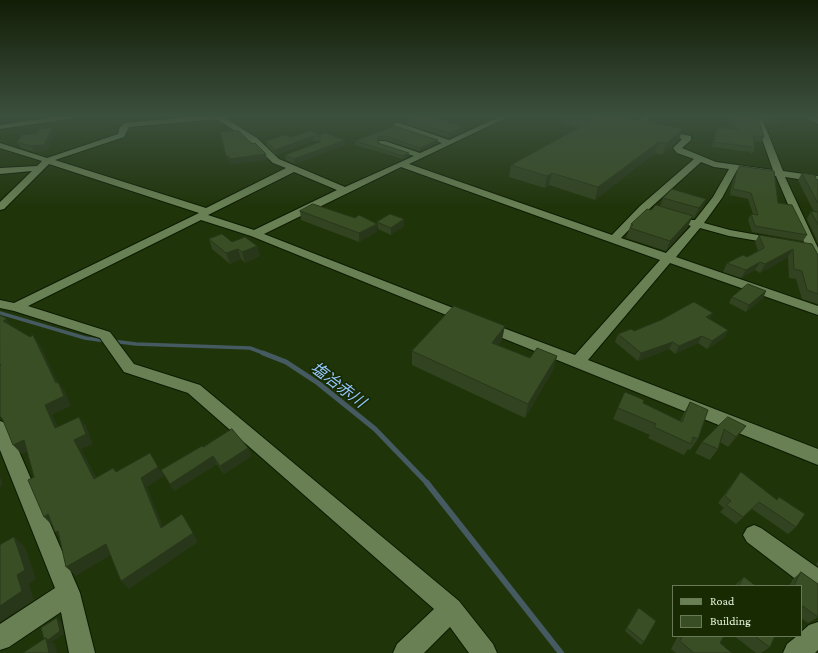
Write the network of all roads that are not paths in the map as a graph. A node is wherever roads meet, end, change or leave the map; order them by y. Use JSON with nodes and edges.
{"nodes":[{"id":1,"x":5,"y":146,"type":"edge"},
{"id":2,"x":91,"y":146,"type":"edge"},
{"id":3,"x":261,"y":146,"type":"edge"},
{"id":4,"x":393,"y":146,"type":"edge"},
{"id":5,"x":438,"y":146,"type":"edge"},
{"id":6,"x":679,"y":146,"type":"edge"},
{"id":7,"x":769,"y":146,"type":"edge"},
{"id":8,"x":289,"y":154,"type":"edge"},
{"id":9,"x":420,"y":155,"type":"junction"},
{"id":10,"x":700,"y":158,"type":"junction"},
{"id":11,"x":275,"y":160,"type":"junction"},
{"id":12,"x":44,"y":164,"type":"junction"},
{"id":13,"x":400,"y":164,"type":"junction"},
{"id":14,"x":734,"y":167,"type":"junction"},
{"id":15,"x":294,"y":168,"type":"junction"},
{"id":16,"x":0,"y":171,"type":"edge"},
{"id":17,"x":779,"y":173,"type":"junction"},
{"id":18,"x":818,"y":180,"type":"edge"},
{"id":19,"x":345,"y":190,"type":"junction"},
{"id":20,"x":0,"y":208,"type":"edge"},
{"id":21,"x":644,"y":208,"type":"junction"},
{"id":22,"x":659,"y":213,"type":"edge"},
{"id":23,"x":203,"y":214,"type":"junction"},
{"id":24,"x":682,"y":220,"type":"edge"},
{"id":25,"x":697,"y":225,"type":"junction"},
{"id":26,"x":255,"y":234,"type":"junction"},
{"id":27,"x":614,"y":239,"type":"junction"},
{"id":28,"x":815,"y":248,"type":"edge"},
{"id":29,"x":668,"y":258,"type":"junction"},
{"id":30,"x":818,"y":261,"type":"edge"},
{"id":31,"x":8,"y":306,"type":"edge"},
{"id":32,"x":818,"y":311,"type":"edge"},
{"id":33,"x":577,"y":363,"type":"junction"},
{"id":34,"x":0,"y":428,"type":"edge"},
{"id":35,"x":818,"y":457,"type":"edge"},
{"id":36,"x":754,"y":534,"type":"dead end"},
{"id":37,"x":818,"y":582,"type":"edge"},
{"id":38,"x":68,"y":593,"type":"junction"},
{"id":39,"x":451,"y":610,"type":"junction"},
{"id":40,"x":818,"y":634,"type":"edge"},
{"id":41,"x":0,"y":638,"type":"edge"},
{"id":42,"x":82,"y":653,"type":"edge"},
{"id":43,"x":406,"y":653,"type":"edge"},
{"id":44,"x":484,"y":653,"type":"edge"},
{"id":45,"x":796,"y":653,"type":"edge"}],
"edges":[{"from":1,"to":12,"type":"street"},
{"from":2,"to":12,"type":"street"},
{"from":3,"to":11,"type":"street"},
{"from":4,"to":9,"type":"street"},
{"from":5,"to":9,"type":"street"},
{"from":6,"to":10,"type":"street"},
{"from":7,"to":17,"type":"street"},
{"from":8,"to":11,"type":"street"},
{"from":9,"to":13,"type":"street"},
{"from":10,"to":14,"type":"street"},
{"from":10,"to":21,"type":"street"},
{"from":11,"to":15,"type":"street"},
{"from":12,"to":16,"type":"street"},
{"from":12,"to":20,"type":"street"},
{"from":12,"to":23,"type":"street"},
{"from":13,"to":19,"type":"street"},
{"from":13,"to":27,"type":"street"},
{"from":14,"to":17,"type":"street"},
{"from":14,"to":25,"type":"street"},
{"from":15,"to":19,"type":"street"},
{"from":15,"to":23,"type":"street"},
{"from":17,"to":18,"type":"street"},
{"from":17,"to":28,"type":"street"},
{"from":19,"to":26,"type":"street"},
{"from":21,"to":22,"type":"street"},
{"from":21,"to":27,"type":"street"},
{"from":23,"to":26,"type":"street"},
{"from":23,"to":31,"type":"street"},
{"from":24,"to":25,"type":"street"},
{"from":25,"to":28,"type":"street"},
{"from":25,"to":29,"type":"street"},
{"from":26,"to":33,"type":"street"},
{"from":27,"to":29,"type":"street"},
{"from":28,"to":30,"type":"street"},
{"from":29,"to":32,"type":"street"},
{"from":29,"to":33,"type":"street"},
{"from":31,"to":39,"type":"street"},
{"from":33,"to":35,"type":"street"},
{"from":34,"to":38,"type":"street"},
{"from":36,"to":37,"type":"street"},
{"from":38,"to":41,"type":"street"},
{"from":38,"to":42,"type":"street"},
{"from":39,"to":43,"type":"street"},
{"from":39,"to":44,"type":"street"},
{"from":40,"to":45,"type":"street"}]}
